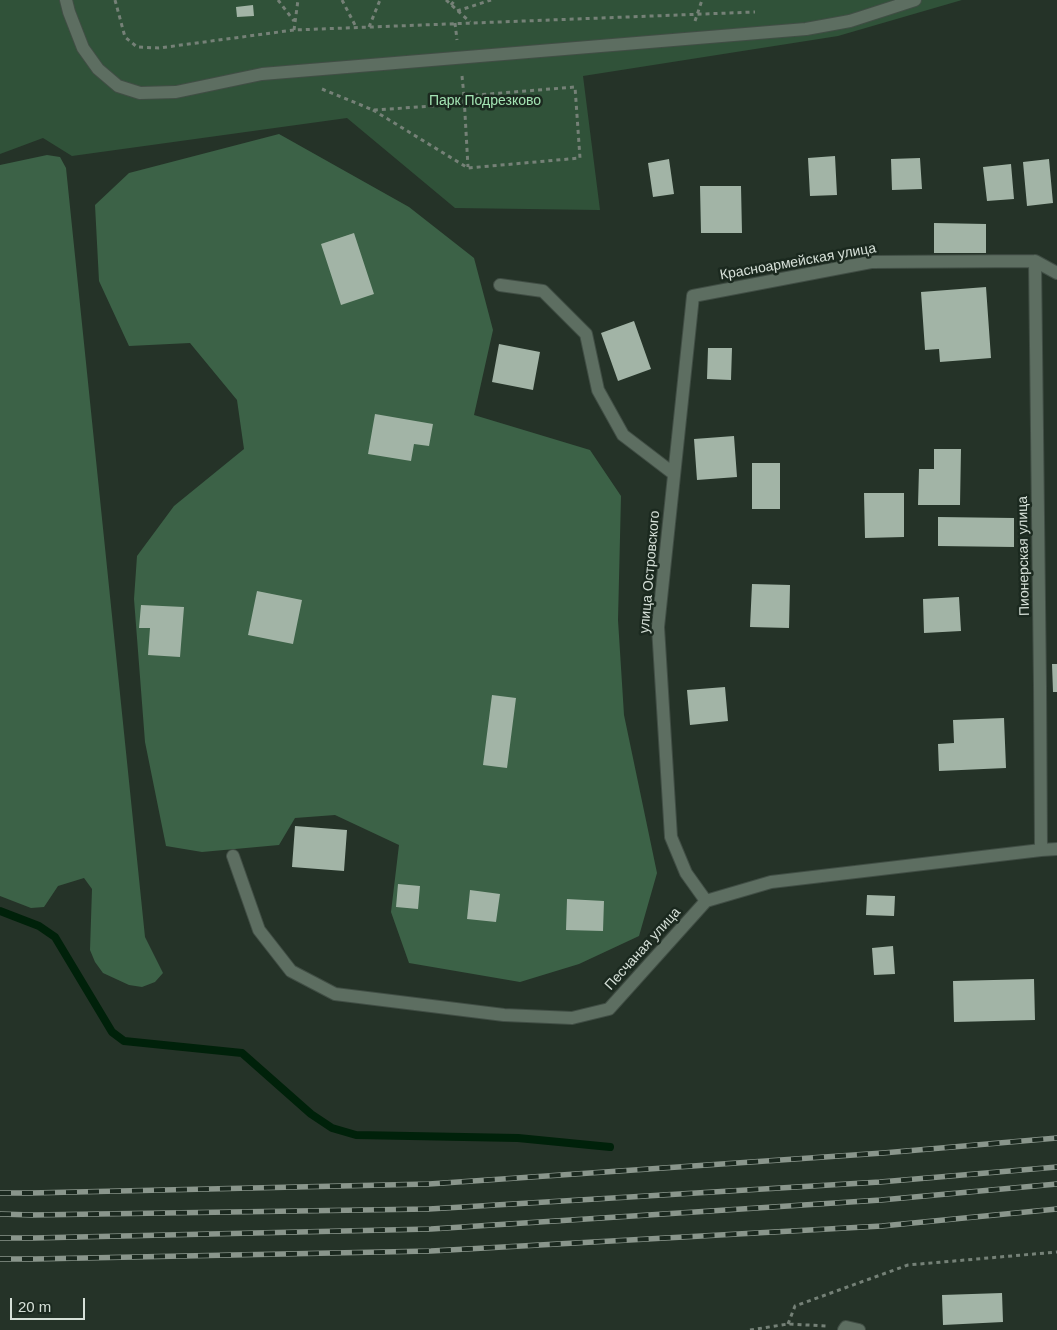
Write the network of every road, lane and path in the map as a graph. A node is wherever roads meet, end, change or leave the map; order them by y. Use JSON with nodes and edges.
{"nodes":[{"id":1,"x":66,"y":0,"type":"edge"},
{"id":2,"x":115,"y":0,"type":"edge"},
{"id":3,"x":278,"y":0,"type":"edge"},
{"id":4,"x":298,"y":0,"type":"edge"},
{"id":5,"x":342,"y":0,"type":"edge"},
{"id":6,"x":380,"y":0,"type":"edge"},
{"id":7,"x":446,"y":0,"type":"edge"},
{"id":8,"x":455,"y":0,"type":"edge"},
{"id":9,"x":491,"y":0,"type":"edge"},
{"id":10,"x":915,"y":0,"type":"edge"},
{"id":11,"x":451,"y":5,"type":"junction"},
{"id":12,"x":457,"y":11,"type":"junction"},
{"id":13,"x":755,"y":12,"type":"dead end"},
{"id":14,"x":295,"y":21,"type":"junction"},
{"id":15,"x":470,"y":23,"type":"junction"},
{"id":16,"x":356,"y":27,"type":"junction"},
{"id":17,"x":370,"y":27,"type":"junction"},
{"id":18,"x":294,"y":30,"type":"junction"},
{"id":19,"x":319,"y":87,"type":"dead end"},
{"id":20,"x":465,"y":104,"type":"junction"},
{"id":21,"x":373,"y":110,"type":"junction"},
{"id":22,"x":468,"y":168,"type":"junction"},
{"id":23,"x":1035,"y":261,"type":"junction"},
{"id":24,"x":1057,"y":273,"type":"edge"},
{"id":25,"x":500,"y":285,"type":"dead end"},
{"id":26,"x":693,"y":296,"type":"joint"},
{"id":27,"x":674,"y":474,"type":"junction"},
{"id":28,"x":1057,"y":849,"type":"edge"},
{"id":29,"x":1041,"y":850,"type":"junction"},
{"id":30,"x":233,"y":856,"type":"dead end"},
{"id":31,"x":706,"y":901,"type":"junction"},
{"id":32,"x":1057,"y":1252,"type":"edge"},
{"id":33,"x":788,"y":1324,"type":"junction"},
{"id":34,"x":845,"y":1328,"type":"edge"},
{"id":35,"x":750,"y":1330,"type":"edge"},
{"id":36,"x":859,"y":1330,"type":"edge"}],
"edges":[{"from":1,"to":10,"type":"street"},
{"from":2,"to":18,"type":"path"},
{"from":3,"to":14,"type":"path"},
{"from":4,"to":14,"type":"path"},
{"from":5,"to":16,"type":"path"},
{"from":6,"to":17,"type":"path"},
{"from":7,"to":11,"type":"path"},
{"from":8,"to":11,"type":"path"},
{"from":9,"to":12,"type":"path"},
{"from":11,"to":12,"type":"path"},
{"from":12,"to":15,"type":"path"},
{"from":13,"to":15,"type":"path"},
{"from":14,"to":18,"type":"path"},
{"from":15,"to":17,"type":"path"},
{"from":16,"to":17,"type":"path"},
{"from":16,"to":18,"type":"path"},
{"from":19,"to":21,"type":"path"},
{"from":20,"to":21,"type":"path"},
{"from":20,"to":22,"type":"path"},
{"from":20,"to":22,"type":"path"},
{"from":21,"to":22,"type":"path"},
{"from":23,"to":24,"type":"street","name":"Красноармейская улица"},
{"from":23,"to":26,"type":"street","name":"Красноармейская улица"},
{"from":23,"to":29,"type":"street","name":"Пионерская улица"},
{"from":25,"to":27,"type":"street"},
{"from":26,"to":27,"type":"street","name":"улица Островского"},
{"from":27,"to":31,"type":"street","name":"улица Островского"},
{"from":28,"to":29,"type":"street"},
{"from":29,"to":31,"type":"street"},
{"from":30,"to":31,"type":"street","name":"Песчаная улица"},
{"from":32,"to":33,"type":"path"},
{"from":33,"to":34,"type":"path"},
{"from":33,"to":35,"type":"path"},
{"from":34,"to":36,"type":"street"}]}
